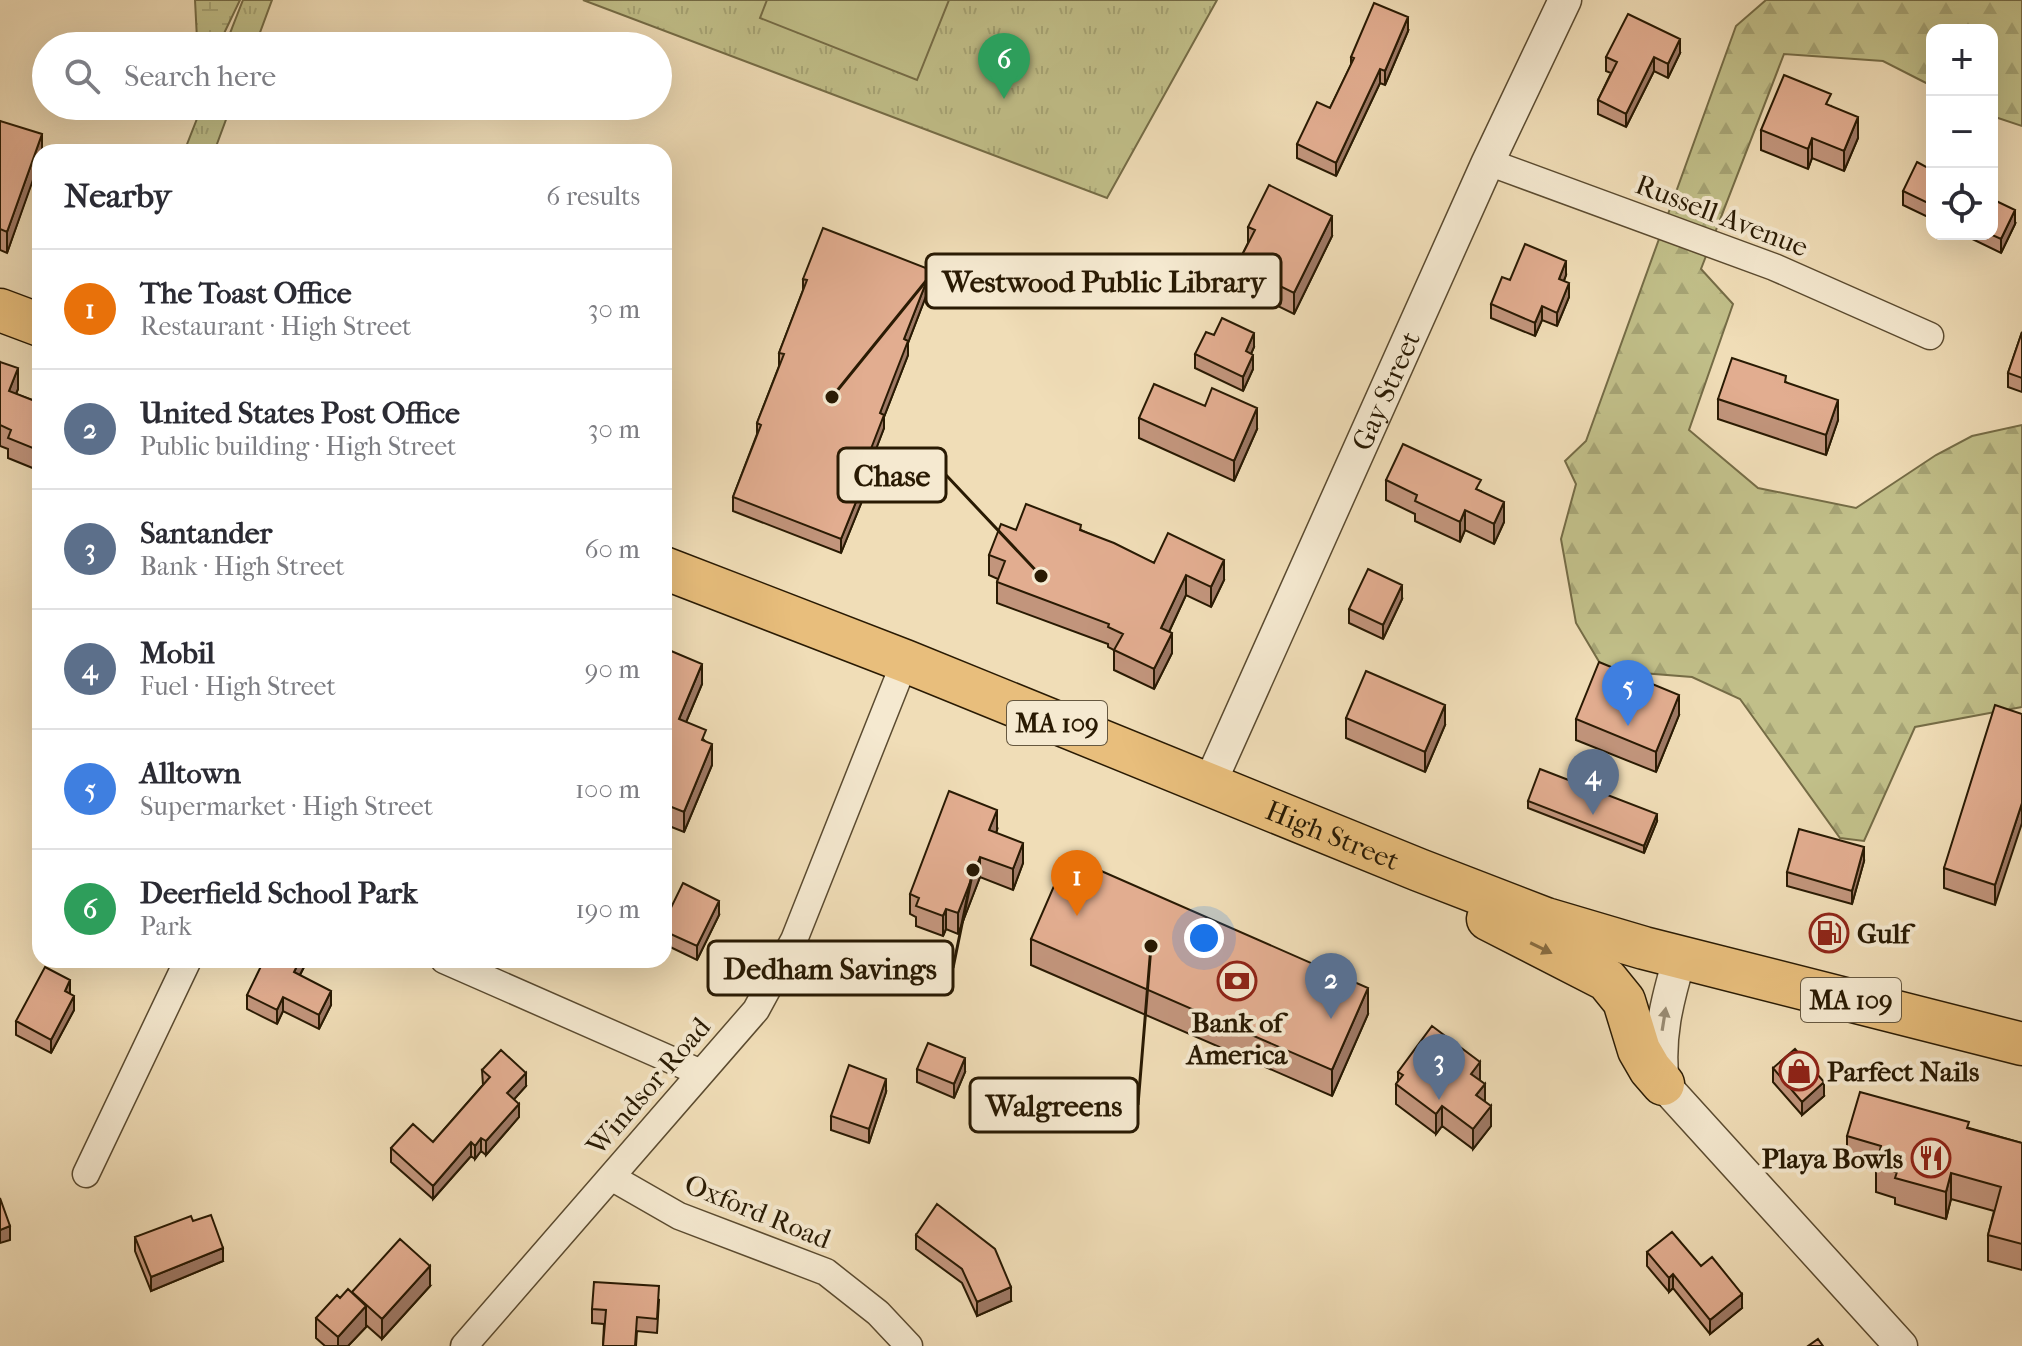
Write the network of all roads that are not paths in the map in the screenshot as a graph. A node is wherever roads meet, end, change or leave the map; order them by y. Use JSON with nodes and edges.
{"nodes":[{"id":1,"x":1565,"y":0,"type":"edge"},
{"id":2,"x":1488,"y":162,"type":"junction"},
{"id":3,"x":0,"y":310,"type":"edge"},
{"id":4,"x":32,"y":322,"type":"edge"},
{"id":5,"x":1930,"y":336,"type":"dead end"},
{"id":6,"x":672,"y":571,"type":"edge"},
{"id":7,"x":905,"y":661,"type":"junction"},
{"id":8,"x":1209,"y":785,"type":"junction"},
{"id":9,"x":1458,"y":886,"type":"junction"},
{"id":10,"x":1680,"y":957,"type":"junction"},
{"id":11,"x":184,"y":968,"type":"edge"},
{"id":12,"x":462,"y":968,"type":"edge"},
{"id":13,"x":2022,"y":1044,"type":"edge"},
{"id":14,"x":701,"y":1073,"type":"junction"},
{"id":15,"x":1663,"y":1084,"type":"junction"},
{"id":16,"x":86,"y":1174,"type":"dead end"},
{"id":17,"x":611,"y":1177,"type":"junction"},
{"id":18,"x":464,"y":1346,"type":"edge"},
{"id":19,"x":909,"y":1346,"type":"edge"},
{"id":20,"x":1901,"y":1346,"type":"edge"}],
"edges":[{"from":1,"to":2,"type":"street","name":"Gay Street"},
{"from":2,"to":5,"type":"street","name":"Russell Avenue"},
{"from":2,"to":8,"type":"street","name":"Gay Street"},
{"from":3,"to":4,"type":"main road"},
{"from":6,"to":7,"type":"main road","name":"High Street","number":"MA 109"},
{"from":7,"to":8,"type":"main road","name":"High Street","number":"MA 109"},
{"from":7,"to":14,"type":"street","name":"Windsor Road"},
{"from":8,"to":9,"type":"main road","name":"High Street","number":"MA 109"},
{"from":9,"to":10,"type":"main road","name":"High Street","number":"MA 109"},
{"from":9,"to":15,"type":"main road","one_way":true},
{"from":10,"to":13,"type":"main road","name":"High Street","number":"MA 109"},
{"from":15,"to":10,"type":"street","one_way":true},
{"from":11,"to":16,"type":"street"},
{"from":12,"to":14,"type":"street"},
{"from":14,"to":17,"type":"street","name":"Windsor Road"},
{"from":15,"to":20,"type":"street"},
{"from":17,"to":18,"type":"street","name":"Windsor Road"},
{"from":17,"to":19,"type":"street","name":"Oxford Road"}]}
